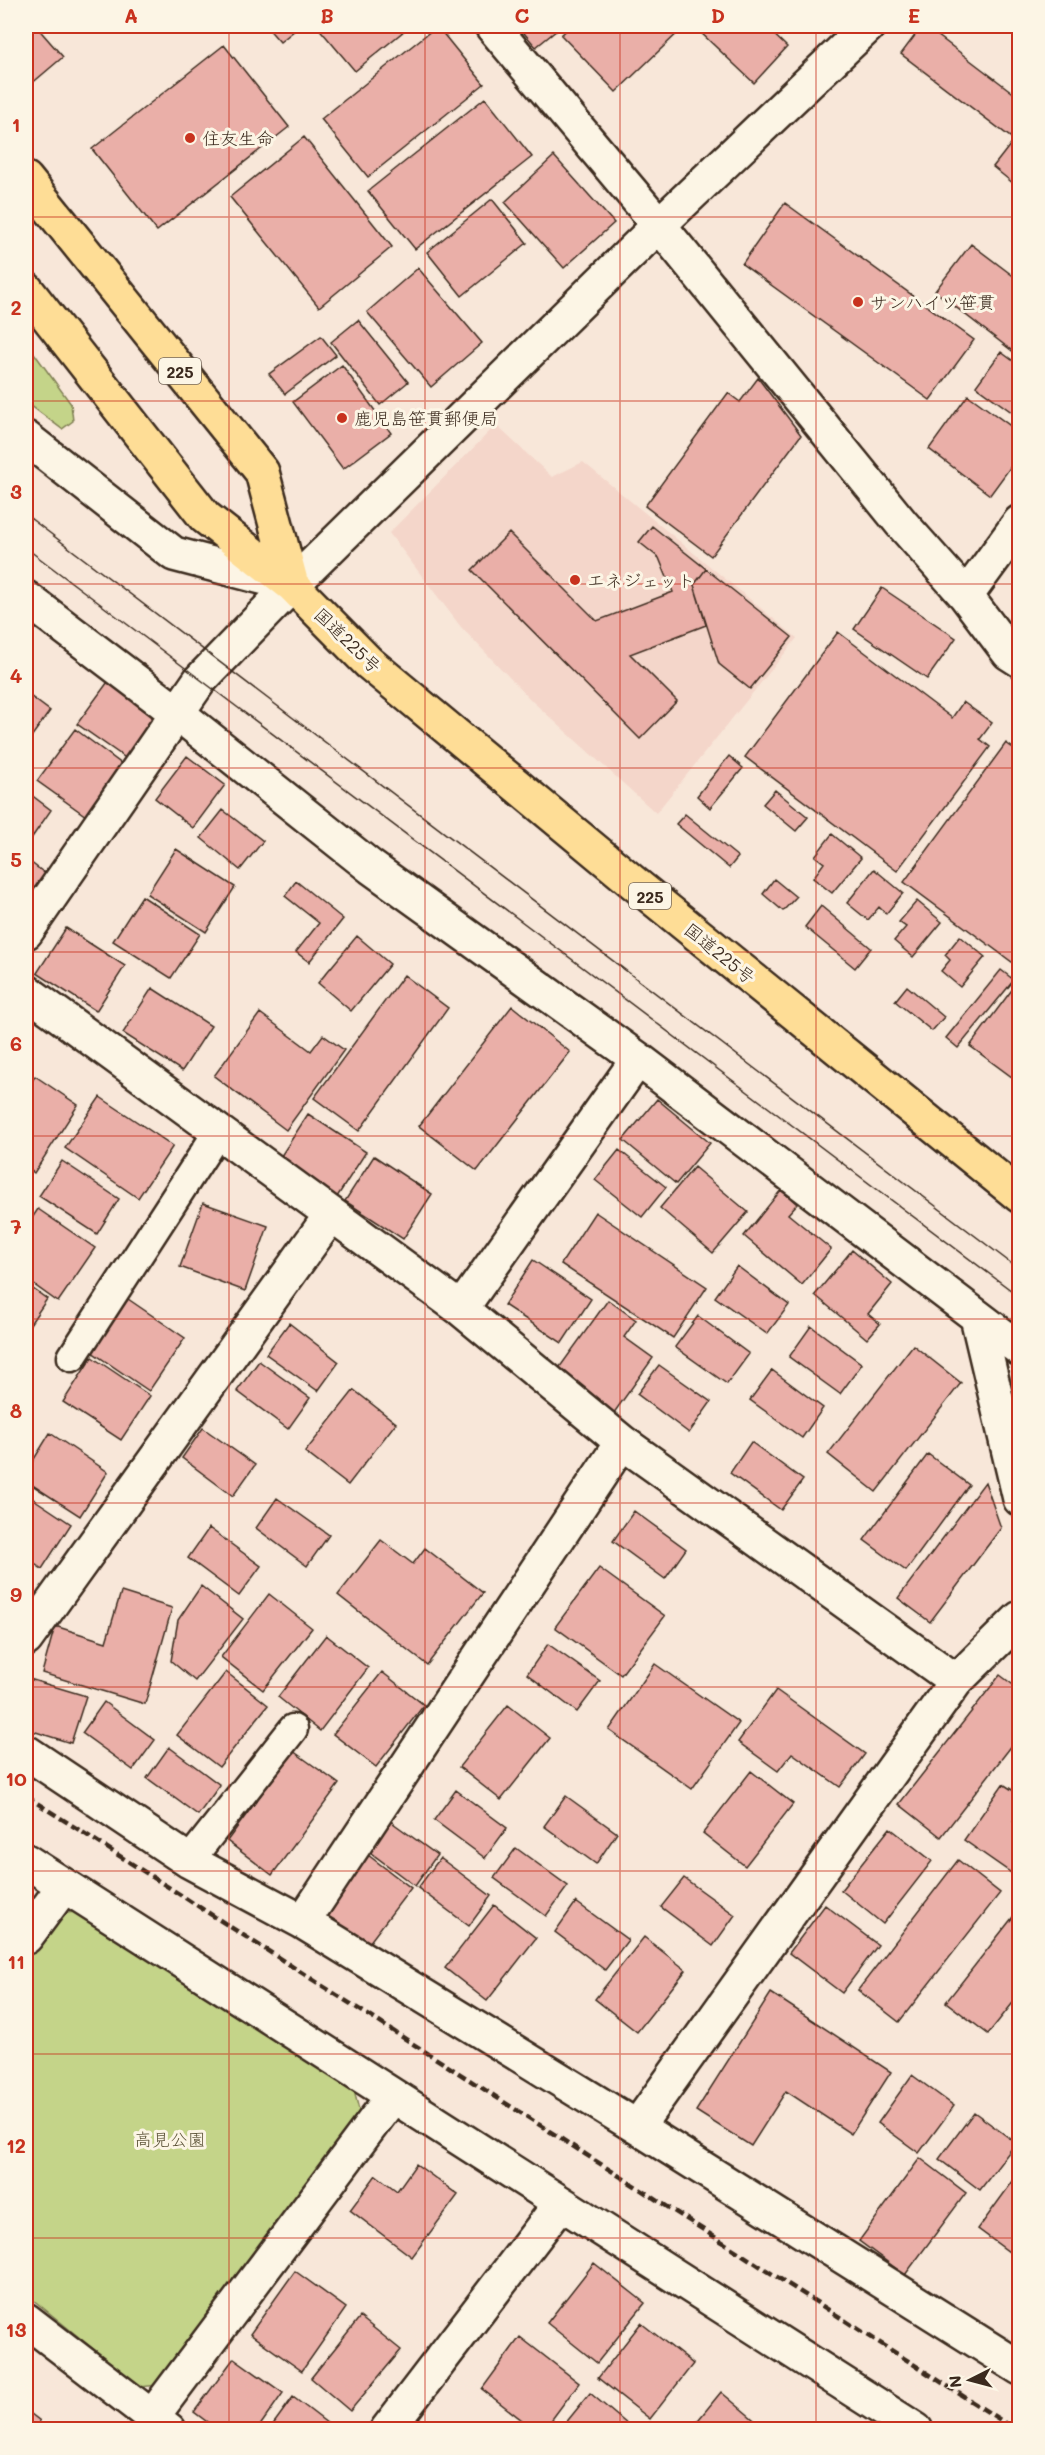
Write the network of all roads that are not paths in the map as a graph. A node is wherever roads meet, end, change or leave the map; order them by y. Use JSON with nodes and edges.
{"nodes":[{"id":1,"x":492,"y":26,"type":"edge"},
{"id":2,"x":868,"y":26,"type":"edge"},
{"id":3,"x":26,"y":179,"type":"edge"},
{"id":4,"x":659,"y":225,"type":"junction"},
{"id":5,"x":26,"y":288,"type":"edge"},
{"id":6,"x":26,"y":438,"type":"edge"},
{"id":7,"x":1020,"y":522,"type":"edge"},
{"id":8,"x":291,"y":585,"type":"junction"},
{"id":9,"x":966,"y":596,"type":"junction"},
{"id":10,"x":26,"y":598,"type":"edge"},
{"id":11,"x":1020,"y":660,"type":"edge"},
{"id":12,"x":176,"y":712,"type":"junction"},
{"id":13,"x":26,"y":932,"type":"edge"},
{"id":14,"x":26,"y":991,"type":"edge"},
{"id":15,"x":638,"y":1059,"type":"junction"},
{"id":16,"x":218,"y":1132,"type":"junction"},
{"id":17,"x":1020,"y":1196,"type":"edge"},
{"id":18,"x":331,"y":1215,"type":"junction"},
{"id":19,"x":461,"y":1309,"type":"junction"},
{"id":20,"x":977,"y":1317,"type":"junction"},
{"id":21,"x":1020,"y":1349,"type":"edge"},
{"id":22,"x":72,"y":1357,"type":"dead end"},
{"id":23,"x":622,"y":1442,"type":"junction"},
{"id":24,"x":1020,"y":1499,"type":"edge"},
{"id":25,"x":1020,"y":1618,"type":"edge"},
{"id":26,"x":26,"y":1639,"type":"edge"},
{"id":27,"x":956,"y":1681,"type":"junction"},
{"id":28,"x":293,"y":1729,"type":"dead end"},
{"id":29,"x":26,"y":1752,"type":"edge"},
{"id":30,"x":189,"y":1861,"type":"junction"},
{"id":31,"x":26,"y":1862,"type":"edge"},
{"id":32,"x":64,"y":1887,"type":"junction"},
{"id":33,"x":303,"y":1922,"type":"junction"},
{"id":34,"x":26,"y":1937,"type":"edge"},
{"id":35,"x":393,"y":2096,"type":"junction"},
{"id":36,"x":637,"y":2127,"type":"junction"},
{"id":37,"x":561,"y":2203,"type":"junction"},
{"id":38,"x":26,"y":2320,"type":"edge"},
{"id":39,"x":1020,"y":2368,"type":"edge"},
{"id":40,"x":160,"y":2423,"type":"edge"},
{"id":41,"x":387,"y":2430,"type":"edge"},
{"id":42,"x":916,"y":2430,"type":"edge"}],
"edges":[{"from":1,"to":4,"type":"street"},
{"from":2,"to":4,"type":"street"},
{"from":3,"to":8,"type":"highway","number":"225"},
{"from":4,"to":8,"type":"street"},
{"from":4,"to":9,"type":"street"},
{"from":5,"to":8,"type":"highway","name":"国道225号","number":"225"},
{"from":6,"to":8,"type":"street"},
{"from":7,"to":9,"type":"street"},
{"from":8,"to":12,"type":"street"},
{"from":8,"to":17,"type":"highway","name":"国道225号","number":"225"},
{"from":9,"to":11,"type":"street"},
{"from":10,"to":12,"type":"street"},
{"from":12,"to":13,"type":"street"},
{"from":12,"to":15,"type":"street"},
{"from":14,"to":16,"type":"street"},
{"from":15,"to":19,"type":"street"},
{"from":15,"to":20,"type":"street"},
{"from":16,"to":18,"type":"street"},
{"from":16,"to":22,"type":"lane"},
{"from":18,"to":19,"type":"street"},
{"from":18,"to":26,"type":"street"},
{"from":19,"to":23,"type":"street"},
{"from":20,"to":21,"type":"street"},
{"from":20,"to":24,"type":"street"},
{"from":23,"to":27,"type":"street"},
{"from":23,"to":33,"type":"street"},
{"from":25,"to":27,"type":"street"},
{"from":27,"to":36,"type":"street"},
{"from":28,"to":30,"type":"lane"},
{"from":29,"to":30,"type":"street"},
{"from":30,"to":33,"type":"street"},
{"from":31,"to":32,"type":"street"},
{"from":32,"to":34,"type":"street"},
{"from":32,"to":35,"type":"street"},
{"from":33,"to":36,"type":"street"},
{"from":35,"to":37,"type":"street"},
{"from":35,"to":40,"type":"street"},
{"from":36,"to":39,"type":"street"},
{"from":37,"to":41,"type":"street"},
{"from":37,"to":42,"type":"street"},
{"from":38,"to":40,"type":"street"}]}
